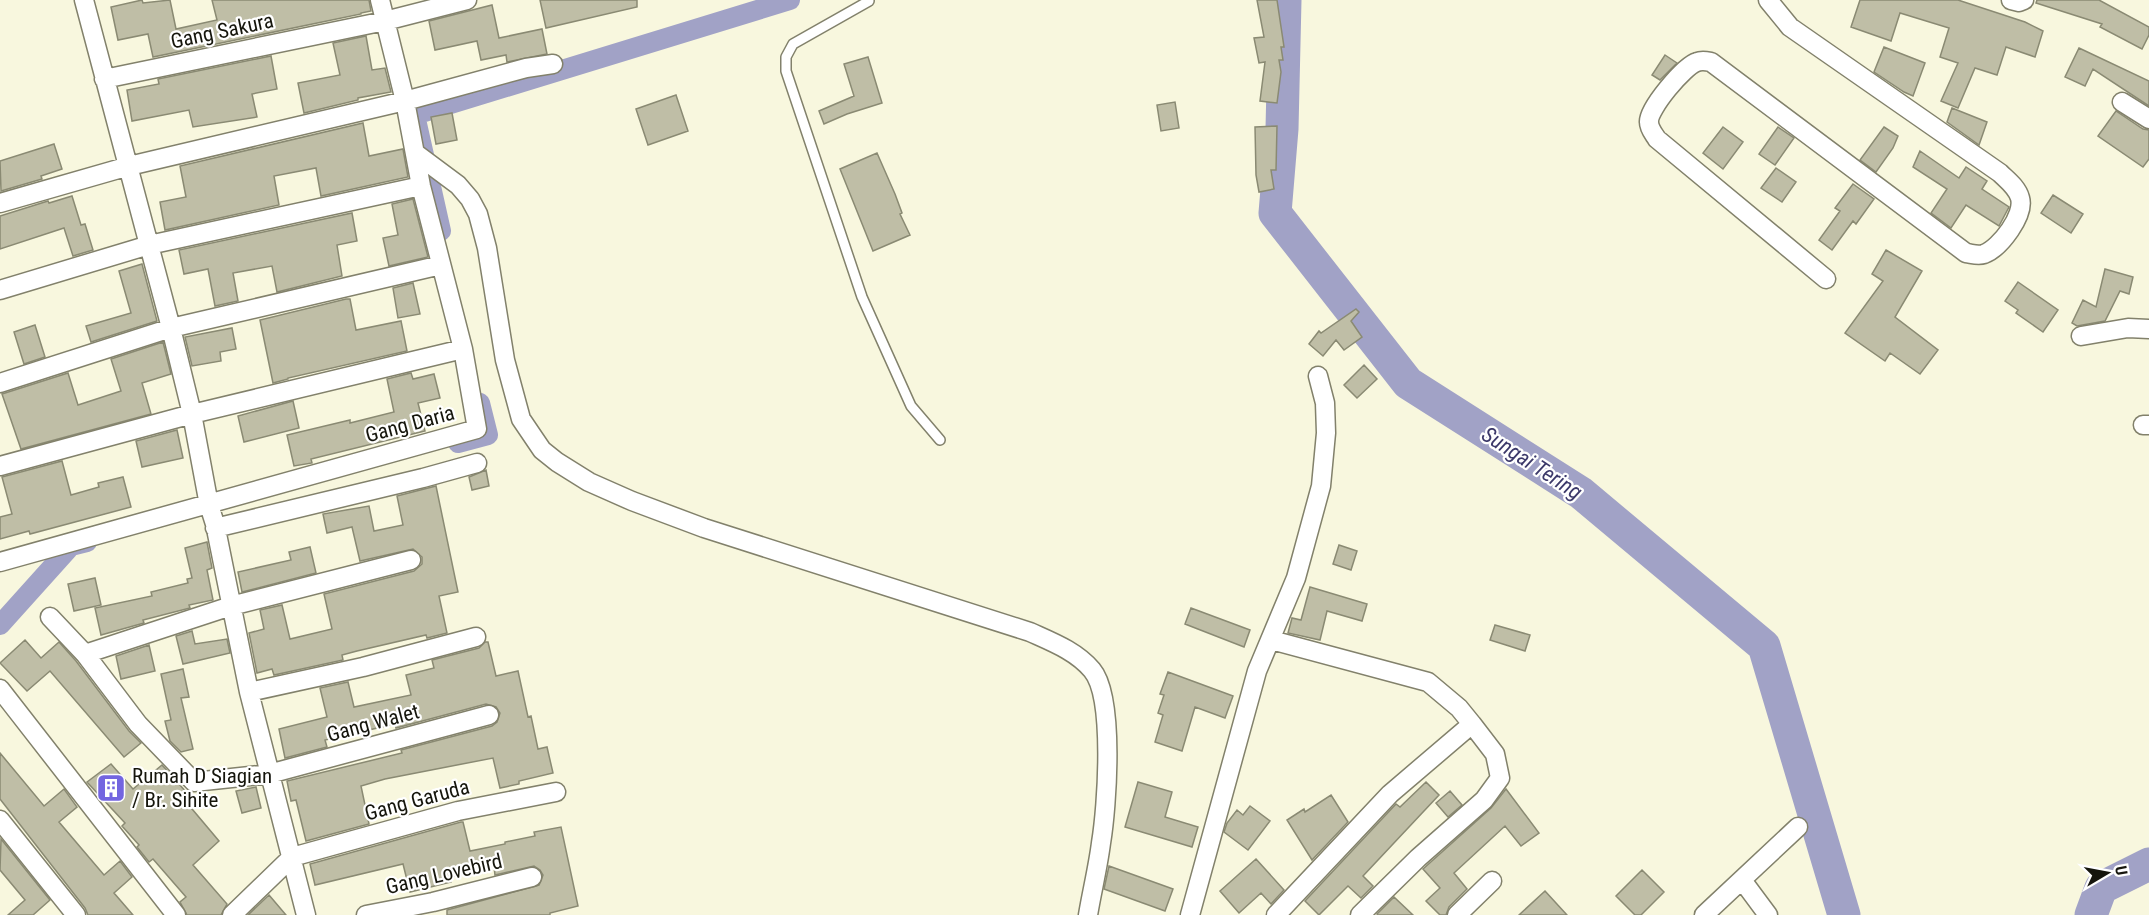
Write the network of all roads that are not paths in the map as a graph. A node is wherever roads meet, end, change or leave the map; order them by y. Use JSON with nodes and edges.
{"nodes":[{"id":1,"x":84,"y":0,"type":"edge"},
{"id":2,"x":381,"y":0,"type":"edge"},
{"id":3,"x":467,"y":0,"type":"edge"},
{"id":4,"x":868,"y":0,"type":"edge"},
{"id":5,"x":1768,"y":0,"type":"edge"},
{"id":6,"x":2011,"y":0,"type":"edge"},
{"id":7,"x":2024,"y":0,"type":"edge"},
{"id":8,"x":385,"y":21,"type":"junction"},
{"id":9,"x":553,"y":64,"type":"dead end"},
{"id":10,"x":105,"y":79,"type":"junction"},
{"id":11,"x":405,"y":101,"type":"junction"},
{"id":12,"x":2122,"y":102,"type":"dead end"},
{"id":13,"x":2149,"y":119,"type":"edge"},
{"id":14,"x":418,"y":155,"type":"junction"},
{"id":15,"x":129,"y":166,"type":"junction"},
{"id":16,"x":421,"y":186,"type":"junction"},
{"id":17,"x":0,"y":204,"type":"edge"},
{"id":18,"x":149,"y":245,"type":"junction"},
{"id":19,"x":441,"y":265,"type":"junction"},
{"id":20,"x":1826,"y":279,"type":"dead end"},
{"id":21,"x":0,"y":290,"type":"edge"},
{"id":22,"x":171,"y":328,"type":"junction"},
{"id":23,"x":2149,"y":329,"type":"edge"},
{"id":24,"x":2081,"y":336,"type":"dead end"},
{"id":25,"x":463,"y":349,"type":"junction"},
{"id":26,"x":1318,"y":376,"type":"dead end"},
{"id":27,"x":0,"y":383,"type":"edge"},
{"id":28,"x":192,"y":414,"type":"junction"},
{"id":29,"x":940,"y":440,"type":"dead end"},
{"id":30,"x":477,"y":463,"type":"dead end"},
{"id":31,"x":0,"y":466,"type":"edge"},
{"id":32,"x":209,"y":504,"type":"junction"},
{"id":33,"x":215,"y":526,"type":"junction"},
{"id":34,"x":411,"y":560,"type":"dead end"},
{"id":35,"x":0,"y":562,"type":"edge"},
{"id":36,"x":231,"y":606,"type":"junction"},
{"id":37,"x":50,"y":617,"type":"dead end"},
{"id":38,"x":476,"y":637,"type":"dead end"},
{"id":39,"x":1271,"y":640,"type":"junction"},
{"id":40,"x":85,"y":654,"type":"junction"},
{"id":41,"x":0,"y":688,"type":"edge"},
{"id":42,"x":249,"y":692,"type":"junction"},
{"id":43,"x":489,"y":715,"type":"dead end"},
{"id":44,"x":1472,"y":724,"type":"junction"},
{"id":45,"x":269,"y":774,"type":"junction"},
{"id":46,"x":556,"y":792,"type":"dead end"},
{"id":47,"x":0,"y":820,"type":"edge"},
{"id":48,"x":1798,"y":827,"type":"dead end"},
{"id":49,"x":292,"y":857,"type":"junction"},
{"id":50,"x":532,"y":877,"type":"dead end"},
{"id":51,"x":1742,"y":880,"type":"junction"},
{"id":52,"x":1492,"y":881,"type":"dead end"},
{"id":53,"x":76,"y":915,"type":"edge"},
{"id":54,"x":176,"y":915,"type":"edge"},
{"id":55,"x":232,"y":915,"type":"edge"},
{"id":56,"x":306,"y":915,"type":"edge"},
{"id":57,"x":366,"y":915,"type":"edge"},
{"id":58,"x":1088,"y":915,"type":"edge"},
{"id":59,"x":1190,"y":915,"type":"edge"},
{"id":60,"x":1276,"y":915,"type":"edge"},
{"id":61,"x":1360,"y":915,"type":"edge"},
{"id":62,"x":1457,"y":915,"type":"edge"},
{"id":63,"x":1704,"y":915,"type":"edge"},
{"id":64,"x":1768,"y":915,"type":"edge"}],
"edges":[{"from":1,"to":10,"type":"street"},
{"from":2,"to":8,"type":"street","name":"Gang Daria"},
{"from":3,"to":8,"type":"street","name":"Gang Sakura"},
{"from":4,"to":29,"type":"lane"},
{"from":5,"to":20,"type":"street"},
{"from":6,"to":7,"type":"street"},
{"from":8,"to":10,"type":"street","name":"Gang Sakura"},
{"from":8,"to":11,"type":"street","name":"Gang Daria"},
{"from":9,"to":11,"type":"street"},
{"from":10,"to":15,"type":"street"},
{"from":11,"to":14,"type":"street","name":"Gang Daria"},
{"from":11,"to":15,"type":"street"},
{"from":12,"to":13,"type":"street"},
{"from":14,"to":16,"type":"street","name":"Gang Daria"},
{"from":14,"to":58,"type":"street"},
{"from":15,"to":17,"type":"street"},
{"from":15,"to":18,"type":"street"},
{"from":16,"to":18,"type":"street"},
{"from":16,"to":19,"type":"street","name":"Gang Daria"},
{"from":18,"to":21,"type":"street"},
{"from":18,"to":22,"type":"street"},
{"from":19,"to":22,"type":"street"},
{"from":19,"to":25,"type":"street","name":"Gang Daria"},
{"from":22,"to":27,"type":"street"},
{"from":22,"to":28,"type":"street"},
{"from":23,"to":24,"type":"street"},
{"from":25,"to":28,"type":"street"},
{"from":25,"to":32,"type":"street","name":"Gang Daria"},
{"from":26,"to":39,"type":"street"},
{"from":28,"to":31,"type":"street"},
{"from":28,"to":32,"type":"street"},
{"from":30,"to":33,"type":"street"},
{"from":32,"to":33,"type":"street"},
{"from":32,"to":35,"type":"street","name":"Gang Daria"},
{"from":33,"to":36,"type":"street"},
{"from":34,"to":36,"type":"street"},
{"from":36,"to":40,"type":"street"},
{"from":36,"to":42,"type":"street"},
{"from":37,"to":40,"type":"street"},
{"from":38,"to":42,"type":"street"},
{"from":39,"to":44,"type":"street"},
{"from":39,"to":59,"type":"street"},
{"from":40,"to":45,"type":"street","name":"Gang Walet"},
{"from":41,"to":54,"type":"street"},
{"from":42,"to":45,"type":"street"},
{"from":43,"to":45,"type":"street","name":"Gang Walet"},
{"from":44,"to":60,"type":"street"},
{"from":44,"to":61,"type":"street"},
{"from":45,"to":49,"type":"street"},
{"from":46,"to":49,"type":"street","name":"Gang Garuda"},
{"from":47,"to":53,"type":"street"},
{"from":48,"to":51,"type":"street"},
{"from":49,"to":55,"type":"street"},
{"from":49,"to":56,"type":"street"},
{"from":50,"to":57,"type":"street","name":"Gang Lovebird"},
{"from":51,"to":63,"type":"street"},
{"from":51,"to":64,"type":"street"},
{"from":52,"to":62,"type":"street"}]}
